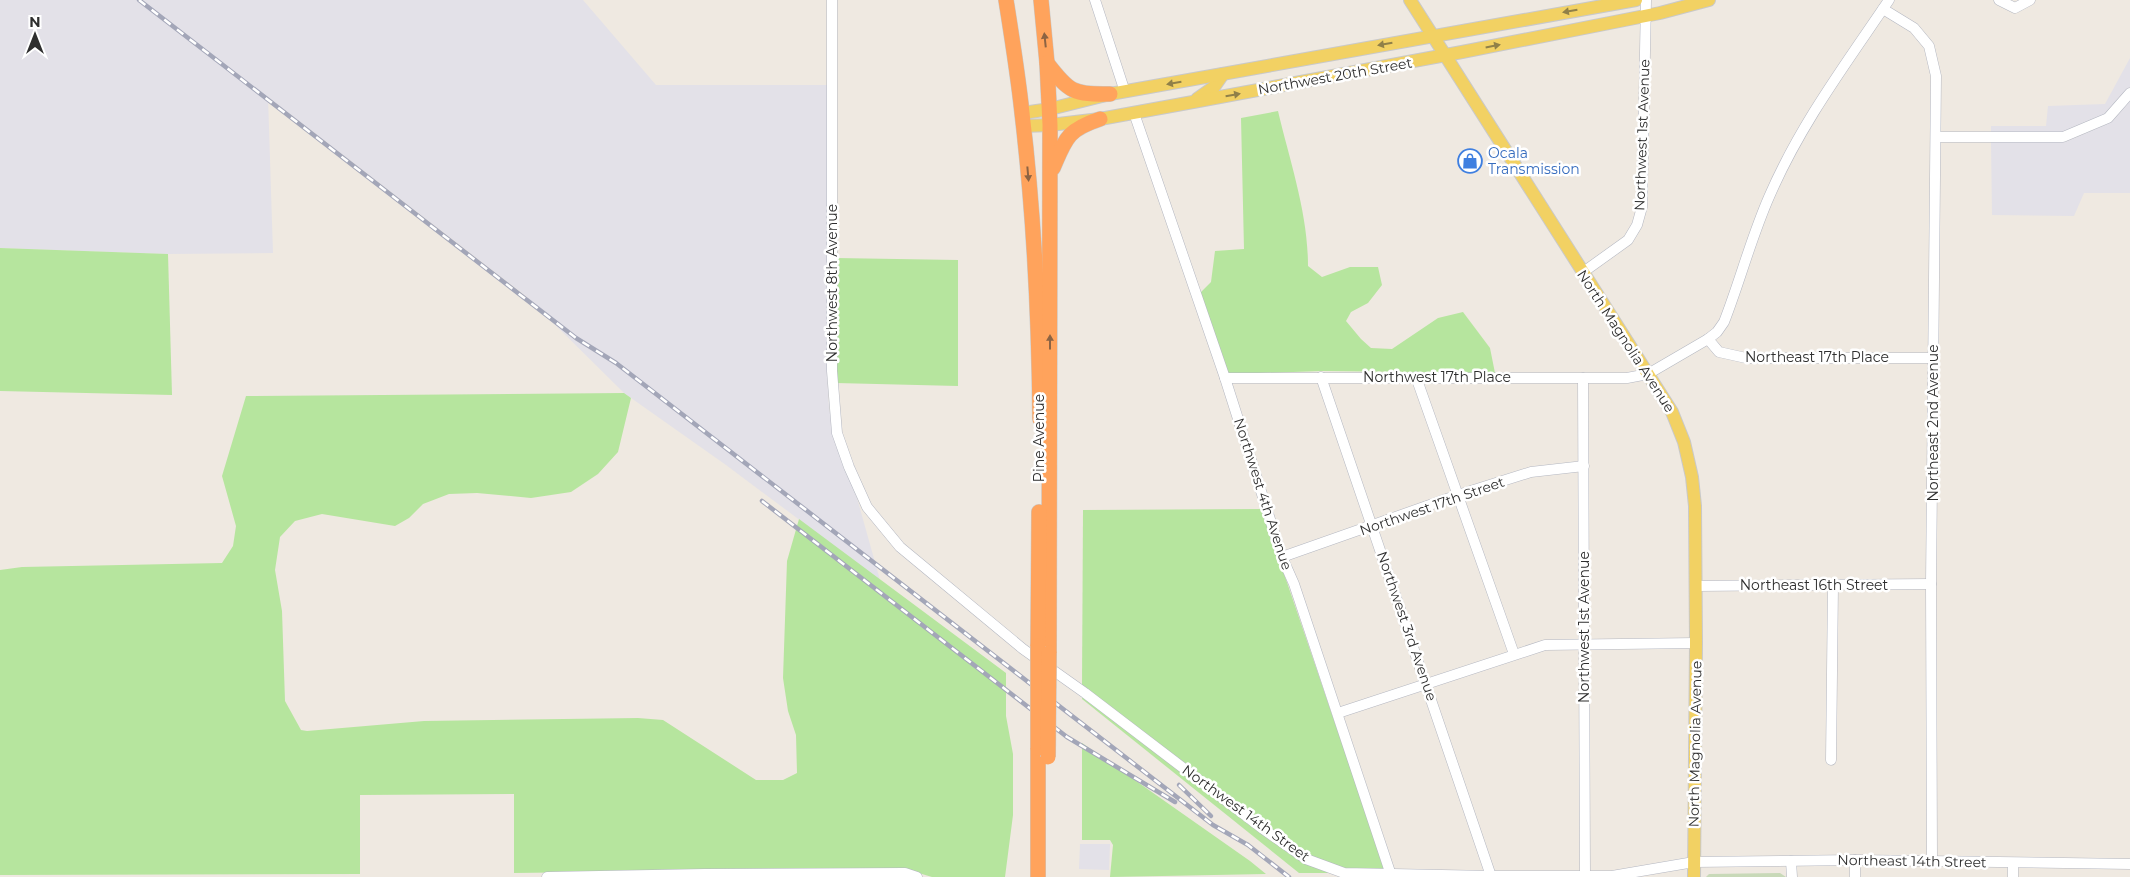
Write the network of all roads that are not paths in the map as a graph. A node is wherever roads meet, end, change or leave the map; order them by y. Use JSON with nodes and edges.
{"nodes":[{"id":1,"x":832,"y":0,"type":"edge"},
{"id":2,"x":1006,"y":0,"type":"edge"},
{"id":3,"x":1041,"y":0,"type":"edge"},
{"id":4,"x":1095,"y":0,"type":"edge"},
{"id":5,"x":1410,"y":0,"type":"edge"},
{"id":6,"x":1636,"y":0,"type":"edge"},
{"id":7,"x":1646,"y":0,"type":"edge"},
{"id":8,"x":1709,"y":0,"type":"edge"},
{"id":9,"x":1890,"y":0,"type":"edge"},
{"id":10,"x":1999,"y":0,"type":"edge"},
{"id":11,"x":2030,"y":0,"type":"edge"},
{"id":12,"x":1883,"y":9,"type":"junction"},
{"id":13,"x":1645,"y":15,"type":"junction"},
{"id":14,"x":1433,"y":36,"type":"junction"},
{"id":15,"x":1445,"y":56,"type":"junction"},
{"id":16,"x":1047,"y":62,"type":"junction"},
{"id":17,"x":1223,"y":74,"type":"junction"},
{"id":18,"x":1125,"y":92,"type":"junction"},
{"id":19,"x":1110,"y":94,"type":"junction"},
{"id":20,"x":2130,"y":94,"type":"edge"},
{"id":21,"x":1193,"y":102,"type":"junction"},
{"id":22,"x":1050,"y":109,"type":"junction"},
{"id":23,"x":1134,"y":113,"type":"junction"},
{"id":24,"x":1023,"y":119,"type":"junction"},
{"id":25,"x":1100,"y":119,"type":"junction"},
{"id":26,"x":1050,"y":125,"type":"junction"},
{"id":27,"x":1936,"y":137,"type":"junction"},
{"id":28,"x":1050,"y":174,"type":"junction"},
{"id":29,"x":1582,"y":273,"type":"junction"},
{"id":30,"x":1043,"y":279,"type":"junction"},
{"id":31,"x":1708,"y":339,"type":"junction"},
{"id":32,"x":1933,"y":358,"type":"junction"},
{"id":33,"x":1648,"y":374,"type":"junction"},
{"id":34,"x":1321,"y":377,"type":"junction"},
{"id":35,"x":1416,"y":377,"type":"junction"},
{"id":36,"x":1225,"y":378,"type":"junction"},
{"id":37,"x":1583,"y":378,"type":"junction"},
{"id":38,"x":1584,"y":466,"type":"junction"},
{"id":39,"x":1458,"y":495,"type":"junction"},
{"id":40,"x":1373,"y":526,"type":"junction"},
{"id":41,"x":900,"y":547,"type":"joint"},
{"id":42,"x":1282,"y":557,"type":"junction"},
{"id":43,"x":1932,"y":584,"type":"junction"},
{"id":44,"x":1833,"y":585,"type":"junction"},
{"id":45,"x":1696,"y":586,"type":"junction"},
{"id":46,"x":1696,"y":643,"type":"junction"},
{"id":47,"x":1584,"y":645,"type":"junction"},
{"id":48,"x":1514,"y":654,"type":"junction"},
{"id":49,"x":1426,"y":685,"type":"junction"},
{"id":50,"x":1338,"y":713,"type":"junction"},
{"id":51,"x":1043,"y":752,"type":"junction"},
{"id":52,"x":1831,"y":760,"type":"dead end"},
{"id":53,"x":1855,"y":860,"type":"junction"},
{"id":54,"x":1932,"y":860,"type":"junction"},
{"id":55,"x":1791,"y":861,"type":"junction"},
{"id":56,"x":1694,"y":862,"type":"junction"},
{"id":57,"x":2014,"y":863,"type":"junction"},
{"id":58,"x":2130,"y":864,"type":"edge"},
{"id":59,"x":705,"y":875,"type":"edge"},
{"id":60,"x":1391,"y":875,"type":"junction"},
{"id":61,"x":1491,"y":876,"type":"edge"},
{"id":62,"x":1585,"y":876,"type":"edge"},
{"id":63,"x":1612,"y":876,"type":"edge"},
{"id":64,"x":547,"y":877,"type":"edge"},
{"id":65,"x":577,"y":877,"type":"edge"},
{"id":66,"x":917,"y":877,"type":"edge"},
{"id":67,"x":1038,"y":877,"type":"edge"},
{"id":68,"x":1048,"y":877,"type":"edge"},
{"id":69,"x":1694,"y":877,"type":"edge"},
{"id":70,"x":1792,"y":877,"type":"edge"},
{"id":71,"x":1855,"y":877,"type":"edge"},
{"id":72,"x":2013,"y":877,"type":"edge"}],
"edges":[{"from":1,"to":41,"type":"street","name":"Northwest 8th Avenue"},
{"from":2,"to":24,"type":"highway","name":"Pine Avenue"},
{"from":16,"to":3,"type":"highway","name":"Pine Avenue","one_way":true},
{"from":4,"to":18,"type":"street"},
{"from":5,"to":14,"type":"main road","name":"North Magnolia Avenue"},
{"from":6,"to":14,"type":"main road","name":"Northwest 20th Street","one_way":true},
{"from":7,"to":13,"type":"street","name":"Northwest 1st Avenue"},
{"from":8,"to":13,"type":"main road","name":"Northwest 20th Street"},
{"from":9,"to":12,"type":"street"},
{"from":10,"to":11,"type":"street"},
{"from":12,"to":27,"type":"street","name":"Northeast 2nd Avenue"},
{"from":12,"to":31,"type":"street"},
{"from":15,"to":13,"type":"main road","name":"Northwest 20th Street","one_way":true},
{"from":13,"to":29,"type":"street","name":"Northwest 1st Avenue"},
{"from":14,"to":15,"type":"main road","name":"North Magnolia Avenue"},
{"from":14,"to":17,"type":"main road","name":"Northwest 20th Street","one_way":true},
{"from":21,"to":15,"type":"main road","name":"Northwest 20th Street","one_way":true},
{"from":15,"to":29,"type":"main road","name":"North Magnolia Avenue"},
{"from":16,"to":19,"type":"highway"},
{"from":16,"to":22,"type":"highway","name":"Pine Avenue"},
{"from":17,"to":18,"type":"main road","name":"Northwest 20th Street","one_way":true},
{"from":17,"to":21,"type":"main road"},
{"from":18,"to":19,"type":"main road","name":"Northwest 20th Street"},
{"from":19,"to":22,"type":"main road","name":"Northwest 20th Street"},
{"from":20,"to":27,"type":"street"},
{"from":21,"to":23,"type":"main road","name":"Northwest 20th Street"},
{"from":22,"to":24,"type":"main road","name":"Northwest 20th Street"},
{"from":22,"to":26,"type":"highway","name":"Pine Avenue"},
{"from":23,"to":25,"type":"main road","name":"Northwest 20th Street"},
{"from":23,"to":36,"type":"street","name":"Northwest 4th Avenue"},
{"from":24,"to":26,"type":"main road","name":"Northwest 20th Street"},
{"from":24,"to":30,"type":"highway","name":"Pine Avenue","one_way":true},
{"from":25,"to":26,"type":"main road","name":"Northwest 20th Street"},
{"from":25,"to":28,"type":"highway"},
{"from":26,"to":28,"type":"highway","name":"Pine Avenue"},
{"from":27,"to":32,"type":"street","name":"Northeast 2nd Avenue"},
{"from":28,"to":30,"type":"highway","name":"Pine Avenue"},
{"from":29,"to":33,"type":"main road","name":"North Magnolia Avenue"},
{"from":30,"to":51,"type":"highway","name":"Pine Avenue","bridge":true},
{"from":31,"to":32,"type":"street","name":"Northeast 17th Place"},
{"from":31,"to":33,"type":"street"},
{"from":32,"to":43,"type":"street","name":"Northeast 2nd Avenue"},
{"from":33,"to":37,"type":"street","name":"Northwest 17th Place"},
{"from":33,"to":45,"type":"main road","name":"North Magnolia Avenue"},
{"from":34,"to":35,"type":"street","name":"Northwest 17th Place"},
{"from":34,"to":36,"type":"street","name":"Northwest 17th Place"},
{"from":34,"to":40,"type":"street","name":"Northwest 3rd Avenue"},
{"from":35,"to":37,"type":"street","name":"Northwest 17th Place"},
{"from":35,"to":39,"type":"street"},
{"from":36,"to":42,"type":"street","name":"Northwest 4th Avenue"},
{"from":37,"to":38,"type":"street","name":"Northwest 1st Avenue"},
{"from":38,"to":39,"type":"street","name":"Northwest 17th Street"},
{"from":38,"to":47,"type":"street","name":"Northwest 1st Avenue"},
{"from":39,"to":40,"type":"street","name":"Northwest 17th Street"},
{"from":39,"to":48,"type":"street"},
{"from":40,"to":42,"type":"street","name":"Northwest 17th Street"},
{"from":40,"to":49,"type":"street","name":"Northwest 3rd Avenue"},
{"from":41,"to":60,"type":"street","name":"Northwest 14th Street"},
{"from":42,"to":50,"type":"street","name":"Northwest 4th Avenue"},
{"from":43,"to":44,"type":"street","name":"Northeast 16th Street"},
{"from":43,"to":54,"type":"street","name":"Northeast 2nd Avenue"},
{"from":44,"to":45,"type":"street","name":"Northeast 16th Street"},
{"from":44,"to":52,"type":"street"},
{"from":45,"to":46,"type":"main road","name":"North Magnolia Avenue"},
{"from":46,"to":47,"type":"street"},
{"from":46,"to":56,"type":"main road","name":"North Magnolia Avenue"},
{"from":47,"to":48,"type":"street"},
{"from":47,"to":62,"type":"street","name":"Northwest 1st Avenue"},
{"from":48,"to":49,"type":"street"},
{"from":49,"to":50,"type":"street"},
{"from":49,"to":61,"type":"street","name":"Northwest 3rd Avenue"},
{"from":50,"to":60,"type":"street","name":"Northwest 4th Avenue"},
{"from":51,"to":67,"type":"highway","name":"Pine Avenue"},
{"from":51,"to":68,"type":"highway","name":"Pine Avenue"},
{"from":53,"to":54,"type":"street","name":"Northeast 14th Street"},
{"from":53,"to":55,"type":"street","name":"Northeast 14th Street"},
{"from":53,"to":71,"type":"street"},
{"from":54,"to":57,"type":"street","name":"Northeast 14th Street"},
{"from":55,"to":56,"type":"street","name":"Northeast 14th Street"},
{"from":55,"to":70,"type":"street"},
{"from":56,"to":63,"type":"street","name":"Northwest 14th Street"},
{"from":56,"to":69,"type":"main road","name":"North Magnolia Avenue"},
{"from":57,"to":58,"type":"street","name":"Northeast 14th Street"},
{"from":57,"to":72,"type":"street"},
{"from":59,"to":65,"type":"street"},
{"from":59,"to":66,"type":"street"},
{"from":60,"to":61,"type":"street","name":"Northwest 14th Street"},
{"from":61,"to":62,"type":"street","name":"Northwest 14th Street"},
{"from":62,"to":63,"type":"street","name":"Northwest 14th Street"},
{"from":64,"to":65,"type":"street"}]}
